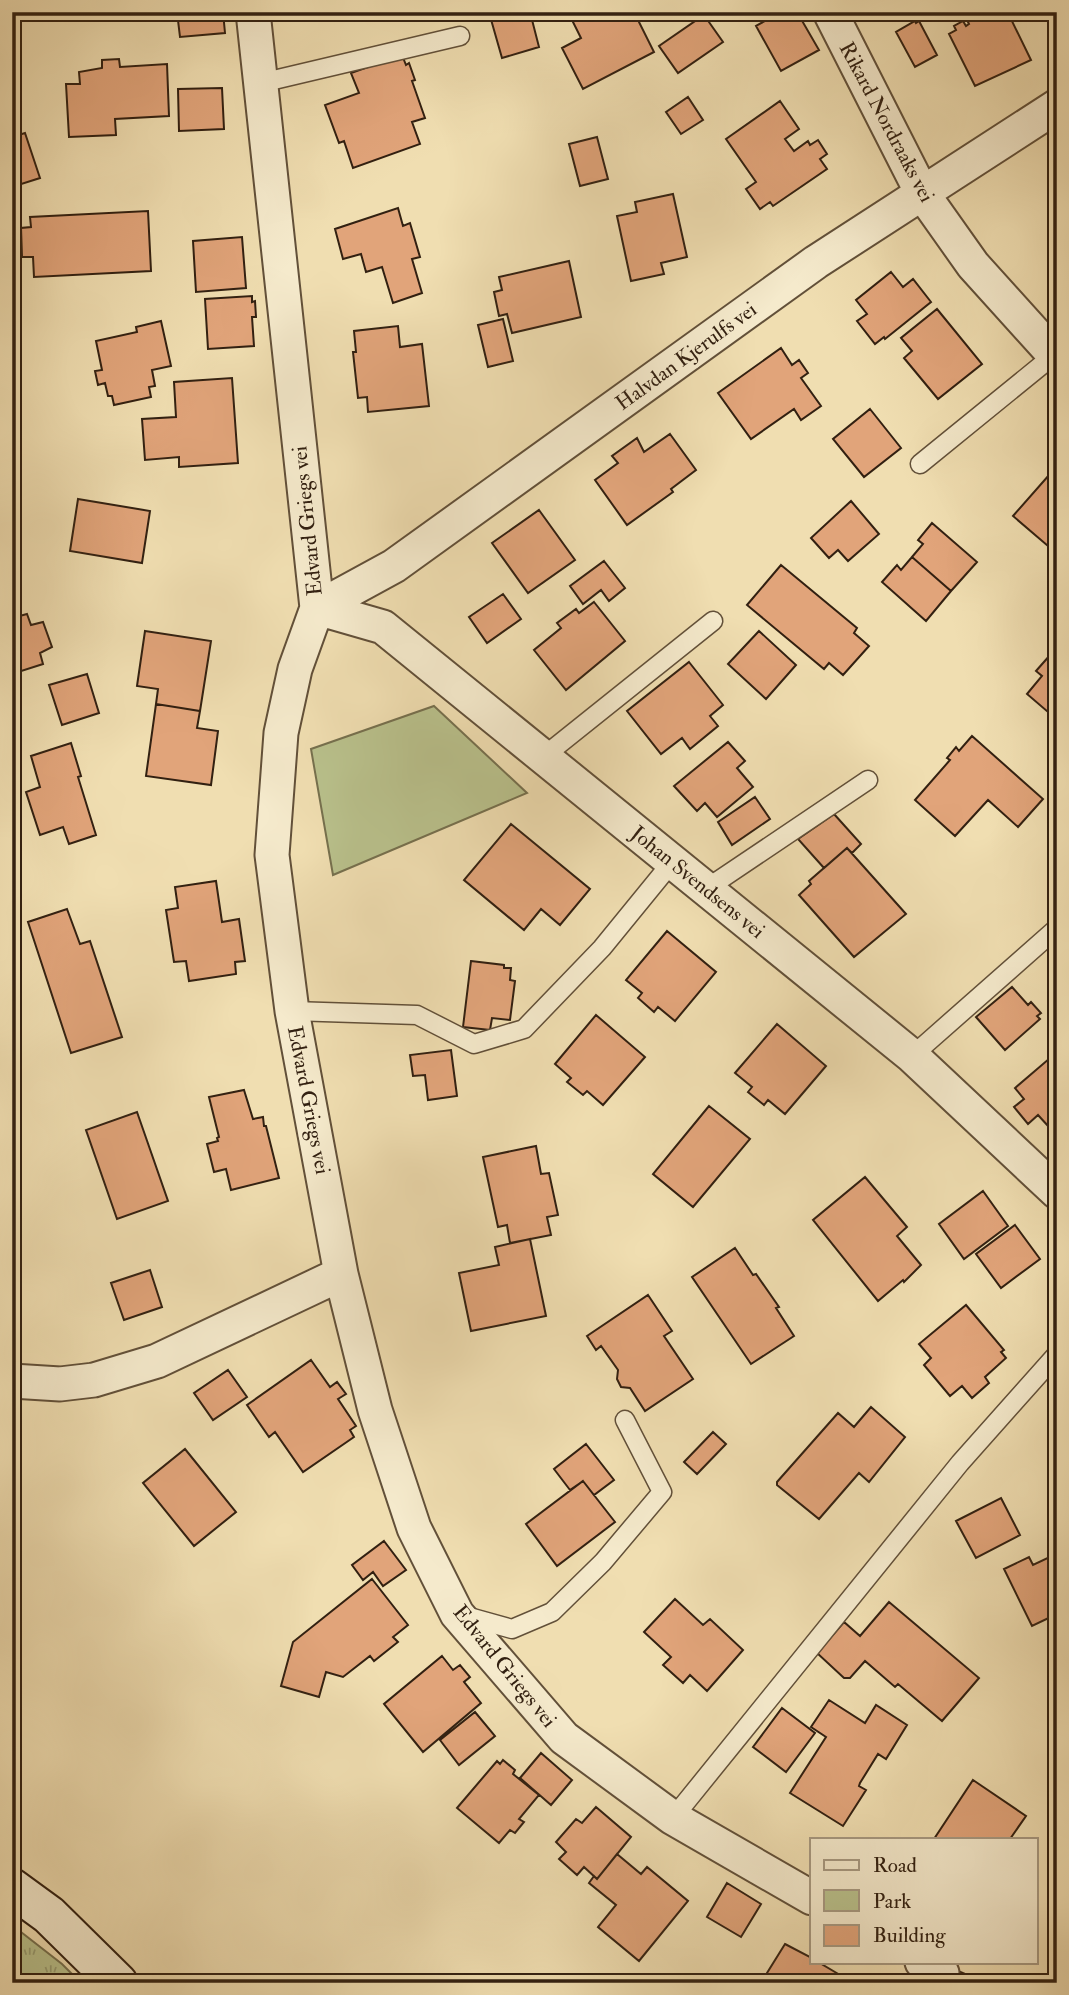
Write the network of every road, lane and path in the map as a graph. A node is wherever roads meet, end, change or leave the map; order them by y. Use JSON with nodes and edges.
{"nodes":[{"id":1,"x":253,"y":12,"type":"edge"},
{"id":2,"x":830,"y":12,"type":"edge"},
{"id":3,"x":460,"y":36,"type":"dead end"},
{"id":4,"x":261,"y":83,"type":"junction"},
{"id":5,"x":1057,"y":106,"type":"edge"},
{"id":6,"x":922,"y":193,"type":"junction"},
{"id":7,"x":1056,"y":357,"type":"edge"},
{"id":8,"x":920,"y":464,"type":"dead end"},
{"id":9,"x":317,"y":608,"type":"junction"},
{"id":10,"x":713,"y":621,"type":"dead end"},
{"id":11,"x":543,"y":757,"type":"junction"},
{"id":12,"x":868,"y":780,"type":"dead end"},
{"id":13,"x":673,"y":861,"type":"junction"},
{"id":14,"x":706,"y":889,"type":"junction"},
{"id":15,"x":1057,"y":928,"type":"edge"},
{"id":16,"x":292,"y":1011,"type":"junction"},
{"id":17,"x":912,"y":1056,"type":"junction"},
{"id":18,"x":1057,"y":1192,"type":"edge"},
{"id":19,"x":341,"y":1274,"type":"junction"},
{"id":20,"x":1057,"y":1354,"type":"edge"},
{"id":21,"x":12,"y":1381,"type":"edge"},
{"id":22,"x":625,"y":1420,"type":"dead end"},
{"id":23,"x":457,"y":1614,"type":"junction"},
{"id":24,"x":673,"y":1818,"type":"junction"},
{"id":25,"x":12,"y":1888,"type":"edge"},
{"id":26,"x":810,"y":1897,"type":"edge"},
{"id":27,"x":118,"y":1983,"type":"edge"}],
"edges":[{"from":1,"to":4,"type":"street","name":"Edvard Griegs vei"},
{"from":2,"to":6,"type":"street","name":"Rikard Nordraaks vei"},
{"from":3,"to":4,"type":"lane"},
{"from":4,"to":9,"type":"street","name":"Edvard Griegs vei"},
{"from":5,"to":6,"type":"street","name":"Halvdan Kjerulfs vei"},
{"from":6,"to":7,"type":"street","name":"Rikard Nordraaks vei"},
{"from":6,"to":9,"type":"street","name":"Halvdan Kjerulfs vei"},
{"from":7,"to":8,"type":"lane"},
{"from":9,"to":11,"type":"street","name":"Johan Svendsens vei"},
{"from":9,"to":16,"type":"street","name":"Edvard Griegs vei"},
{"from":10,"to":11,"type":"lane"},
{"from":11,"to":13,"type":"street","name":"Johan Svendsens vei"},
{"from":12,"to":14,"type":"lane"},
{"from":13,"to":14,"type":"street","name":"Johan Svendsens vei"},
{"from":13,"to":16,"type":"lane"},
{"from":14,"to":17,"type":"street","name":"Johan Svendsens vei"},
{"from":15,"to":17,"type":"lane"},
{"from":16,"to":19,"type":"street","name":"Edvard Griegs vei"},
{"from":17,"to":18,"type":"street","name":"Johan Svendsens vei"},
{"from":19,"to":21,"type":"street"},
{"from":19,"to":23,"type":"street","name":"Edvard Griegs vei"},
{"from":20,"to":24,"type":"lane"},
{"from":22,"to":23,"type":"lane"},
{"from":23,"to":24,"type":"street","name":"Edvard Griegs vei"},
{"from":24,"to":26,"type":"street","name":"Edvard Griegs vei"},
{"from":25,"to":27,"type":"main road"}]}
